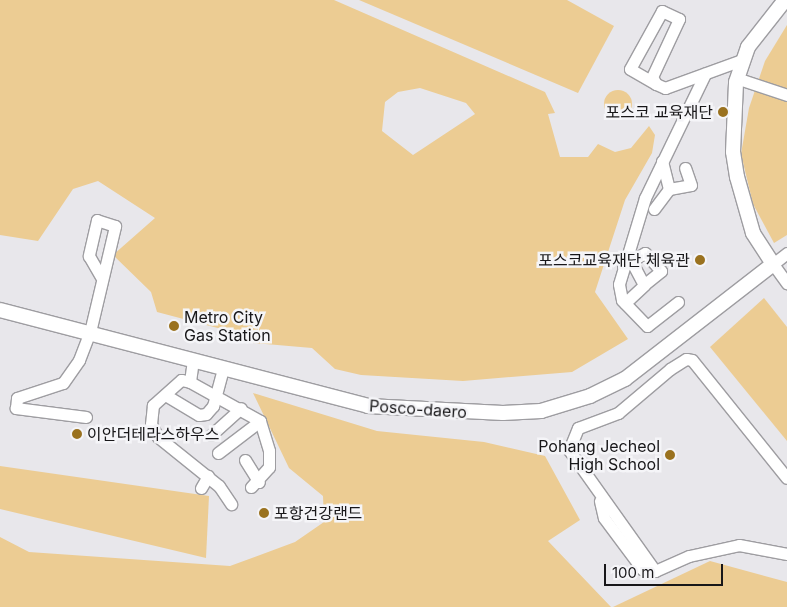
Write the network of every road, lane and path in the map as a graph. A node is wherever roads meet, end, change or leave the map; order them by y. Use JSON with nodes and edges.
{"nodes":[{"id":1,"x":785,"y":0,"type":"edge"},
{"id":2,"x":742,"y":60,"type":"junction"},
{"id":3,"x":704,"y":74,"type":"junction"},
{"id":4,"x":736,"y":78,"type":"junction"},
{"id":5,"x":656,"y":84,"type":"junction"},
{"id":6,"x":787,"y":95,"type":"edge"},
{"id":7,"x":662,"y":161,"type":"junction"},
{"id":8,"x":685,"y":168,"type":"dead end"},
{"id":9,"x":669,"y":189,"type":"junction"},
{"id":10,"x":654,"y":209,"type":"dead end"},
{"id":11,"x":787,"y":253,"type":"edge"},
{"id":12,"x":627,"y":264,"type":"junction"},
{"id":13,"x":772,"y":264,"type":"junction"},
{"id":14,"x":101,"y":277,"type":"dead end"},
{"id":15,"x":787,"y":284,"type":"edge"},
{"id":16,"x":644,"y":285,"type":"junction"},
{"id":17,"x":678,"y":302,"type":"dead end"},
{"id":18,"x":625,"y":303,"type":"junction"},
{"id":19,"x":0,"y":310,"type":"edge"},
{"id":20,"x":90,"y":332,"type":"junction"},
{"id":21,"x":193,"y":360,"type":"junction"},
{"id":22,"x":223,"y":368,"type":"junction"},
{"id":23,"x":190,"y":382,"type":"junction"},
{"id":24,"x":167,"y":396,"type":"junction"},
{"id":25,"x":216,"y":397,"type":"junction"},
{"id":26,"x":241,"y":408,"type":"junction"},
{"id":27,"x":86,"y":417,"type":"dead end"},
{"id":28,"x":260,"y":421,"type":"junction"},
{"id":29,"x":211,"y":435,"type":"dead end"},
{"id":30,"x":218,"y":453,"type":"dead end"},
{"id":31,"x":245,"y":460,"type":"dead end"},
{"id":32,"x":208,"y":476,"type":"junction"},
{"id":33,"x":787,"y":478,"type":"edge"},
{"id":34,"x":201,"y":488,"type":"dead end"},
{"id":35,"x":231,"y":504,"type":"dead end"},
{"id":36,"x":787,"y":554,"type":"edge"}],
"edges":[{"from":1,"to":2,"type":"main road"},
{"from":2,"to":3,"type":"street"},
{"from":2,"to":4,"type":"main road"},
{"from":3,"to":5,"type":"street"},
{"from":3,"to":7,"type":"street"},
{"from":4,"to":6,"type":"street"},
{"from":4,"to":13,"type":"main road"},
{"from":5,"to":5,"type":"street"},
{"from":7,"to":9,"type":"street"},
{"from":7,"to":12,"type":"street"},
{"from":8,"to":9,"type":"street"},
{"from":9,"to":10,"type":"street"},
{"from":11,"to":13,"type":"street"},
{"from":12,"to":16,"type":"street"},
{"from":12,"to":16,"type":"street"},
{"from":12,"to":18,"type":"street"},
{"from":13,"to":15,"type":"street"},
{"from":13,"to":22,"type":"main road","name":"Posco-daero"},
{"from":14,"to":20,"type":"street"},
{"from":16,"to":18,"type":"street"},
{"from":17,"to":18,"type":"street"},
{"from":19,"to":20,"type":"main road","name":"Posco-daero"},
{"from":20,"to":21,"type":"main road","name":"Posco-daero"},
{"from":20,"to":27,"type":"street"},
{"from":21,"to":22,"type":"main road","name":"Posco-daero"},
{"from":21,"to":23,"type":"street"},
{"from":22,"to":25,"type":"street"},
{"from":23,"to":24,"type":"street"},
{"from":23,"to":25,"type":"street"},
{"from":24,"to":25,"type":"street"},
{"from":24,"to":32,"type":"street"},
{"from":25,"to":26,"type":"street"},
{"from":26,"to":28,"type":"street"},
{"from":26,"to":29,"type":"street"},
{"from":28,"to":30,"type":"street"},
{"from":28,"to":31,"type":"street"},
{"from":32,"to":34,"type":"street"},
{"from":32,"to":35,"type":"street"},
{"from":33,"to":36,"type":"street"}]}
